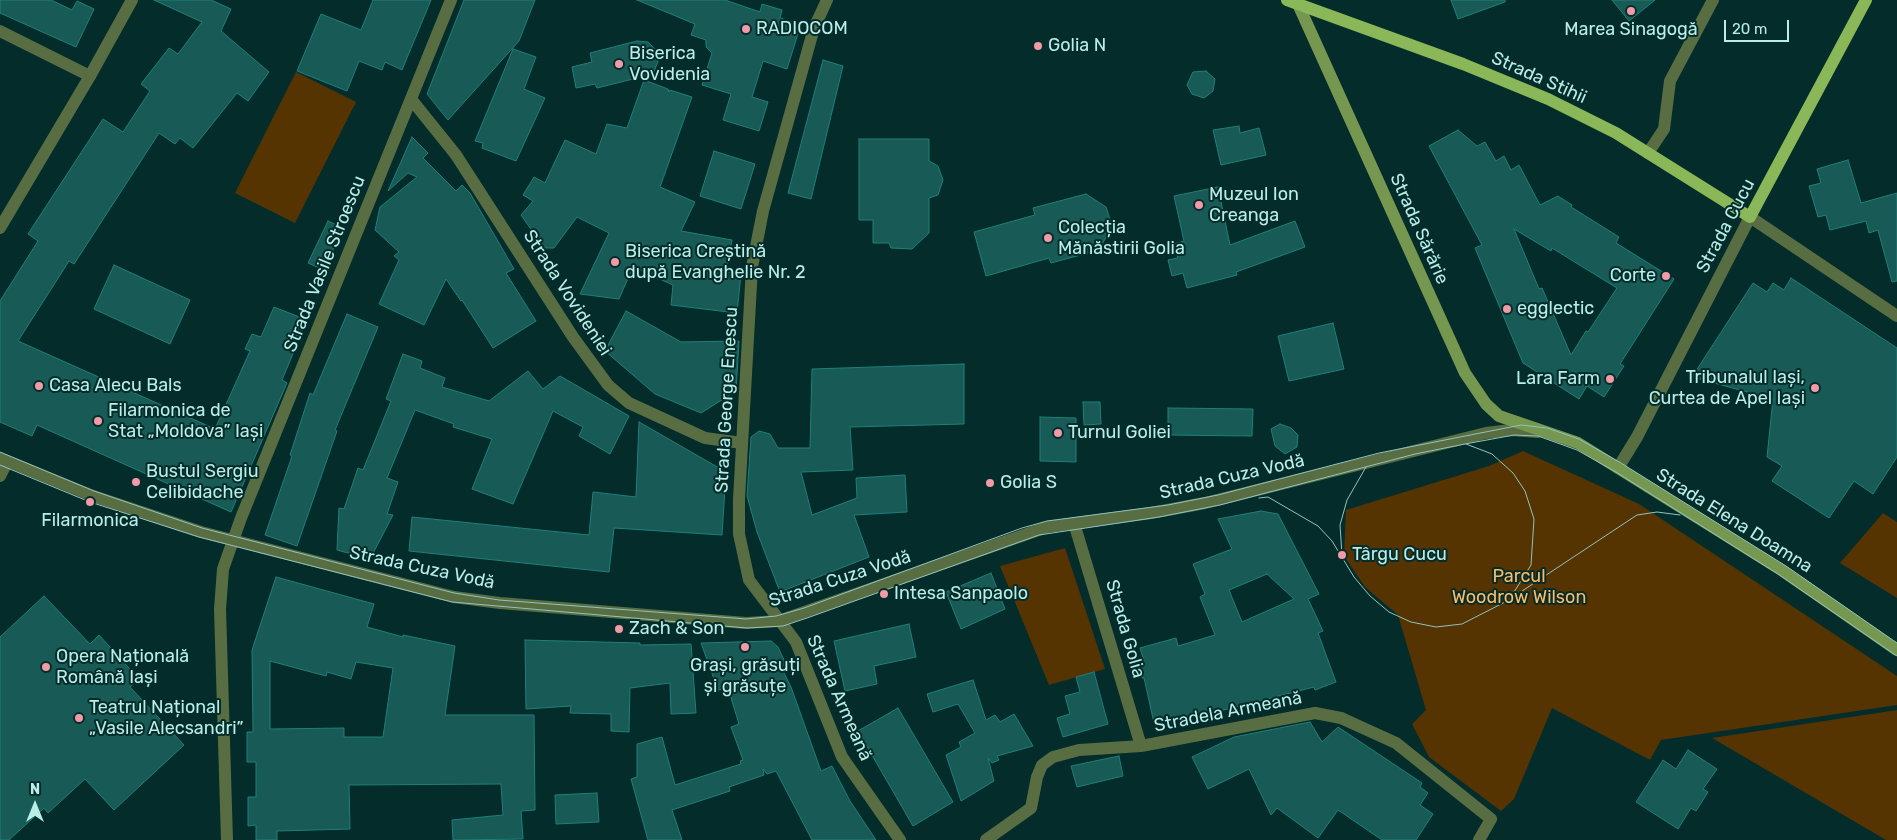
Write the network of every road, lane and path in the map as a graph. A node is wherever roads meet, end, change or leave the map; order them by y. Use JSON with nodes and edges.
{"nodes":[{"id":1,"x":132,"y":0,"type":"edge"},
{"id":2,"x":451,"y":0,"type":"edge"},
{"id":3,"x":827,"y":0,"type":"edge"},
{"id":4,"x":1713,"y":0,"type":"edge"},
{"id":5,"x":1866,"y":0,"type":"edge"},
{"id":6,"x":1295,"y":1,"type":"edge"},
{"id":7,"x":0,"y":31,"type":"edge"},
{"id":8,"x":90,"y":76,"type":"junction"},
{"id":9,"x":411,"y":99,"type":"junction"},
{"id":10,"x":1648,"y":153,"type":"junction"},
{"id":11,"x":1750,"y":218,"type":"junction"},
{"id":12,"x":0,"y":228,"type":"edge"},
{"id":13,"x":1897,"y":316,"type":"edge"},
{"id":14,"x":1546,"y":432,"type":"junction"},
{"id":15,"x":742,"y":443,"type":"junction"},
{"id":16,"x":3,"y":460,"type":"edge"},
{"id":17,"x":1618,"y":468,"type":"junction"},
{"id":18,"x":0,"y":476,"type":"edge"},
{"id":19,"x":1074,"y":523,"type":"junction"},
{"id":20,"x":233,"y":540,"type":"junction"},
{"id":21,"x":779,"y":621,"type":"junction"},
{"id":22,"x":1897,"y":650,"type":"edge"},
{"id":23,"x":1141,"y":746,"type":"junction"},
{"id":24,"x":227,"y":840,"type":"edge"},
{"id":25,"x":900,"y":840,"type":"edge"},
{"id":26,"x":986,"y":840,"type":"edge"},
{"id":27,"x":1479,"y":840,"type":"edge"}],
"edges":[{"from":1,"to":8,"type":"street"},
{"from":2,"to":9,"type":"street","name":"Strada Vasile Stroescu"},
{"from":3,"to":15,"type":"street","name":"Strada George Enescu"},
{"from":4,"to":10,"type":"street"},
{"from":5,"to":11,"type":"main road","name":"Strada Cucu"},
{"from":6,"to":10,"type":"main road","name":"Strada Stihii"},
{"from":6,"to":14,"type":"main road","name":"Strada Sărărie"},
{"from":7,"to":8,"type":"street"},
{"from":8,"to":12,"type":"street"},
{"from":9,"to":15,"type":"street","name":"Strada Vovideniei"},
{"from":9,"to":20,"type":"street","name":"Strada Vasile Stroescu"},
{"from":10,"to":11,"type":"main road","name":"Strada Stihii"},
{"from":11,"to":13,"type":"street"},
{"from":11,"to":17,"type":"street","name":"Strada Cucu"},
{"from":14,"to":17,"type":"main road","name":"Strada Elena Doamna"},
{"from":14,"to":19,"type":"street","name":"Strada Cuza Vodă"},
{"from":15,"to":21,"type":"street","name":"Strada George Enescu"},
{"from":16,"to":18,"type":"street"},
{"from":16,"to":20,"type":"street","name":"Strada Cuza Vodă"},
{"from":17,"to":22,"type":"main road","name":"Strada Elena Doamna"},
{"from":19,"to":21,"type":"street","name":"Strada Cuza Vodă"},
{"from":19,"to":23,"type":"street","name":"Strada Golia"},
{"from":20,"to":21,"type":"street","name":"Strada Cuza Vodă"},
{"from":20,"to":24,"type":"street","name":"Strada Vasile Stroescu"},
{"from":21,"to":25,"type":"street","name":"Strada Armeană"},
{"from":23,"to":26,"type":"street","name":"Stradela Armeană"},
{"from":23,"to":27,"type":"street","name":"Stradela Armeană"}]}
